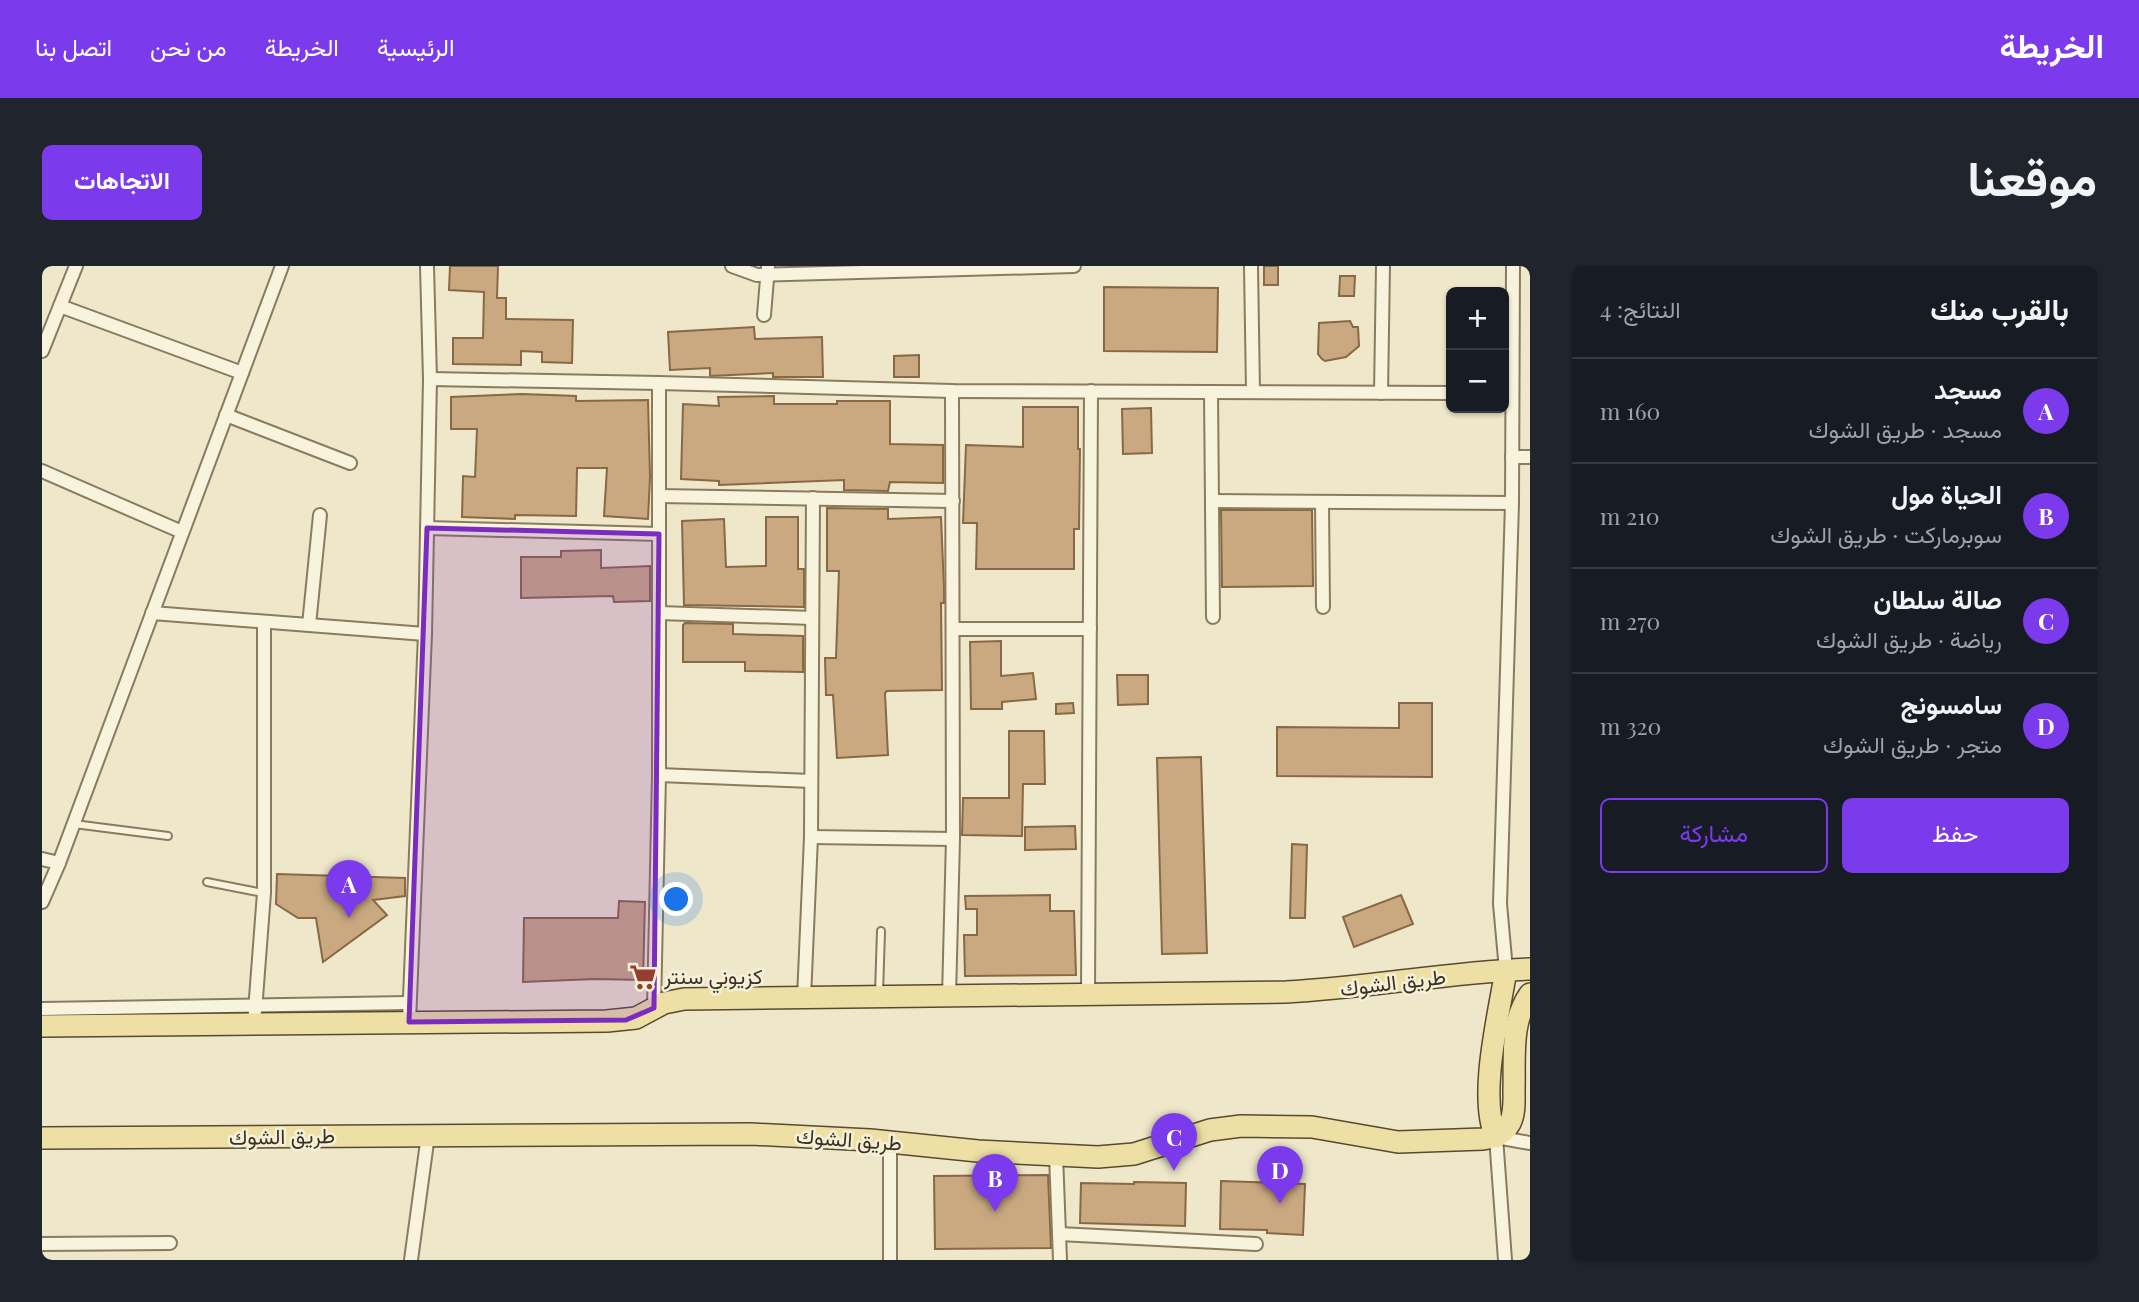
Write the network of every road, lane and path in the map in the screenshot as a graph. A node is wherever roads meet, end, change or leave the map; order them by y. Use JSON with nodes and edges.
{"nodes":[{"id":1,"x":76,"y":266,"type":"edge"},
{"id":2,"x":282,"y":266,"type":"edge"},
{"id":3,"x":427,"y":266,"type":"edge"},
{"id":4,"x":732,"y":266,"type":"edge"},
{"id":5,"x":1074,"y":266,"type":"edge"},
{"id":6,"x":1251,"y":266,"type":"edge"},
{"id":7,"x":1382,"y":266,"type":"edge"},
{"id":8,"x":1513,"y":266,"type":"edge"},
{"id":9,"x":898,"y":268,"type":"edge"},
{"id":10,"x":768,"y":269,"type":"edge"},
{"id":11,"x":60,"y":306,"type":"junction"},
{"id":12,"x":764,"y":315,"type":"dead end"},
{"id":13,"x":42,"y":351,"type":"edge"},
{"id":14,"x":1509,"y":368,"type":"edge"},
{"id":15,"x":242,"y":373,"type":"junction"},
{"id":16,"x":430,"y":379,"type":"junction"},
{"id":17,"x":659,"y":383,"type":"junction"},
{"id":18,"x":952,"y":391,"type":"junction"},
{"id":19,"x":1091,"y":391,"type":"junction"},
{"id":20,"x":1253,"y":391,"type":"junction"},
{"id":21,"x":1211,"y":392,"type":"junction"},
{"id":22,"x":1381,"y":393,"type":"junction"},
{"id":23,"x":1446,"y":393,"type":"edge"},
{"id":24,"x":1509,"y":409,"type":"edge"},
{"id":25,"x":226,"y":415,"type":"junction"},
{"id":26,"x":1512,"y":457,"type":"junction"},
{"id":27,"x":1530,"y":457,"type":"edge"},
{"id":28,"x":350,"y":463,"type":"dead end"},
{"id":29,"x":42,"y":471,"type":"edge"},
{"id":30,"x":659,"y":496,"type":"junction"},
{"id":31,"x":813,"y":498,"type":"junction"},
{"id":32,"x":953,"y":501,"type":"junction"},
{"id":33,"x":1214,"y":501,"type":"junction"},
{"id":34,"x":1322,"y":503,"type":"junction"},
{"id":35,"x":1512,"y":503,"type":"junction"},
{"id":36,"x":320,"y":515,"type":"dead end"},
{"id":37,"x":428,"y":528,"type":"junction"},
{"id":38,"x":183,"y":532,"type":"junction"},
{"id":39,"x":659,"y":534,"type":"junction"},
{"id":40,"x":1323,"y":607,"type":"dead end"},
{"id":41,"x":152,"y":613,"type":"junction"},
{"id":42,"x":659,"y":613,"type":"junction"},
{"id":43,"x":1213,"y":617,"type":"dead end"},
{"id":44,"x":812,"y":618,"type":"junction"},
{"id":45,"x":264,"y":622,"type":"junction"},
{"id":46,"x":309,"y":625,"type":"junction"},
{"id":47,"x":953,"y":629,"type":"junction"},
{"id":48,"x":1090,"y":629,"type":"junction"},
{"id":49,"x":425,"y":634,"type":"junction"},
{"id":50,"x":659,"y":775,"type":"junction"},
{"id":51,"x":811,"y":781,"type":"junction"},
{"id":52,"x":74,"y":824,"type":"junction"},
{"id":53,"x":168,"y":836,"type":"dead end"},
{"id":54,"x":811,"y":837,"type":"junction"},
{"id":55,"x":953,"y":839,"type":"junction"},
{"id":56,"x":42,"y":859,"type":"edge"},
{"id":57,"x":59,"y":863,"type":"junction"},
{"id":58,"x":207,"y":882,"type":"dead end"},
{"id":59,"x":264,"y":893,"type":"junction"},
{"id":60,"x":42,"y":902,"type":"edge"},
{"id":61,"x":881,"y":932,"type":"dead end"},
{"id":62,"x":1530,"y":969,"type":"edge"},
{"id":63,"x":1506,"y":970,"type":"junction"},
{"id":64,"x":1530,"y":994,"type":"edge"},
{"id":65,"x":1088,"y":996,"type":"junction"},
{"id":66,"x":949,"y":997,"type":"junction"},
{"id":67,"x":804,"y":998,"type":"junction"},
{"id":68,"x":879,"y":998,"type":"junction"},
{"id":69,"x":654,"y":1008,"type":"junction"},
{"id":70,"x":42,"y":1009,"type":"edge"},
{"id":71,"x":409,"y":1013,"type":"junction"},
{"id":72,"x":254,"y":1015,"type":"junction"},
{"id":73,"x":42,"y":1026,"type":"edge"},
{"id":74,"x":428,"y":1135,"type":"junction"},
{"id":75,"x":1496,"y":1137,"type":"junction"},
{"id":76,"x":42,"y":1138,"type":"edge"},
{"id":77,"x":890,"y":1142,"type":"junction"},
{"id":78,"x":1530,"y":1143,"type":"edge"},
{"id":79,"x":1056,"y":1155,"type":"junction"},
{"id":80,"x":1059,"y":1234,"type":"junction"},
{"id":81,"x":170,"y":1243,"type":"dead end"},
{"id":82,"x":42,"y":1244,"type":"edge"},
{"id":83,"x":1256,"y":1244,"type":"dead end"},
{"id":84,"x":411,"y":1260,"type":"edge"},
{"id":85,"x":890,"y":1260,"type":"edge"},
{"id":86,"x":1060,"y":1260,"type":"edge"},
{"id":87,"x":1505,"y":1260,"type":"edge"}],
"edges":[{"from":1,"to":11,"type":"street"},
{"from":2,"to":15,"type":"street"},
{"from":3,"to":16,"type":"street"},
{"from":4,"to":10,"type":"street"},
{"from":5,"to":9,"type":"street"},
{"from":6,"to":20,"type":"street"},
{"from":7,"to":22,"type":"street"},
{"from":8,"to":14,"type":"street"},
{"from":9,"to":10,"type":"street"},
{"from":10,"to":12,"type":"street"},
{"from":11,"to":13,"type":"street"},
{"from":11,"to":15,"type":"street"},
{"from":15,"to":25,"type":"street"},
{"from":16,"to":17,"type":"street"},
{"from":16,"to":37,"type":"street"},
{"from":17,"to":18,"type":"street"},
{"from":17,"to":30,"type":"street"},
{"from":18,"to":19,"type":"street"},
{"from":18,"to":32,"type":"street"},
{"from":19,"to":21,"type":"street"},
{"from":19,"to":48,"type":"street"},
{"from":20,"to":21,"type":"street"},
{"from":20,"to":22,"type":"street"},
{"from":21,"to":33,"type":"street"},
{"from":22,"to":23,"type":"street"},
{"from":24,"to":26,"type":"street"},
{"from":25,"to":28,"type":"street"},
{"from":25,"to":38,"type":"street"},
{"from":26,"to":27,"type":"street"},
{"from":26,"to":35,"type":"street"},
{"from":29,"to":38,"type":"street"},
{"from":30,"to":31,"type":"street"},
{"from":30,"to":39,"type":"street"},
{"from":31,"to":32,"type":"street"},
{"from":31,"to":44,"type":"street"},
{"from":32,"to":47,"type":"street"},
{"from":33,"to":34,"type":"street"},
{"from":33,"to":43,"type":"street"},
{"from":34,"to":35,"type":"street"},
{"from":34,"to":40,"type":"street"},
{"from":35,"to":63,"type":"street"},
{"from":36,"to":46,"type":"street"},
{"from":37,"to":39,"type":"street"},
{"from":37,"to":49,"type":"street"},
{"from":38,"to":41,"type":"street"},
{"from":39,"to":42,"type":"street"},
{"from":41,"to":45,"type":"street"},
{"from":41,"to":52,"type":"street"},
{"from":42,"to":44,"type":"street"},
{"from":42,"to":50,"type":"street"},
{"from":44,"to":51,"type":"street"},
{"from":45,"to":46,"type":"street"},
{"from":45,"to":59,"type":"street"},
{"from":46,"to":49,"type":"street"},
{"from":47,"to":48,"type":"street"},
{"from":47,"to":55,"type":"street"},
{"from":48,"to":65,"type":"street"},
{"from":49,"to":71,"type":"street"},
{"from":50,"to":51,"type":"street"},
{"from":50,"to":69,"type":"street"},
{"from":51,"to":54,"type":"street"},
{"from":52,"to":53,"type":"lane"},
{"from":52,"to":57,"type":"street"},
{"from":54,"to":55,"type":"street"},
{"from":54,"to":67,"type":"street"},
{"from":55,"to":66,"type":"street"},
{"from":56,"to":57,"type":"street"},
{"from":57,"to":60,"type":"street"},
{"from":58,"to":59,"type":"lane"},
{"from":59,"to":72,"type":"street"},
{"from":61,"to":68,"type":"lane"},
{"from":62,"to":63,"type":"main road","name":"طريق الشوك"},
{"from":63,"to":65,"type":"main road","name":"طريق الشوك"},
{"from":63,"to":75,"type":"main road"},
{"from":64,"to":75,"type":"main road"},
{"from":65,"to":66,"type":"main road","name":"طريق الشوك"},
{"from":66,"to":68,"type":"main road","name":"طريق الشوك"},
{"from":67,"to":68,"type":"main road","name":"طريق الشوك"},
{"from":67,"to":69,"type":"main road","name":"طريق الشوك"},
{"from":69,"to":71,"type":"main road","name":"طريق الشوك"},
{"from":70,"to":72,"type":"street"},
{"from":71,"to":72,"type":"main road","name":"طريق الشوك"},
{"from":72,"to":73,"type":"main road","name":"طريق الشوك"},
{"from":74,"to":76,"type":"main road","name":"طريق الشوك"},
{"from":74,"to":77,"type":"main road","name":"طريق الشوك"},
{"from":74,"to":84,"type":"street"},
{"from":75,"to":78,"type":"street"},
{"from":75,"to":79,"type":"main road","name":"طريق الشوك"},
{"from":75,"to":87,"type":"street"},
{"from":77,"to":79,"type":"main road","name":"طريق الشوك"},
{"from":77,"to":85,"type":"street"},
{"from":79,"to":80,"type":"street"},
{"from":80,"to":83,"type":"street"},
{"from":80,"to":86,"type":"street"},
{"from":81,"to":82,"type":"street"}]}
